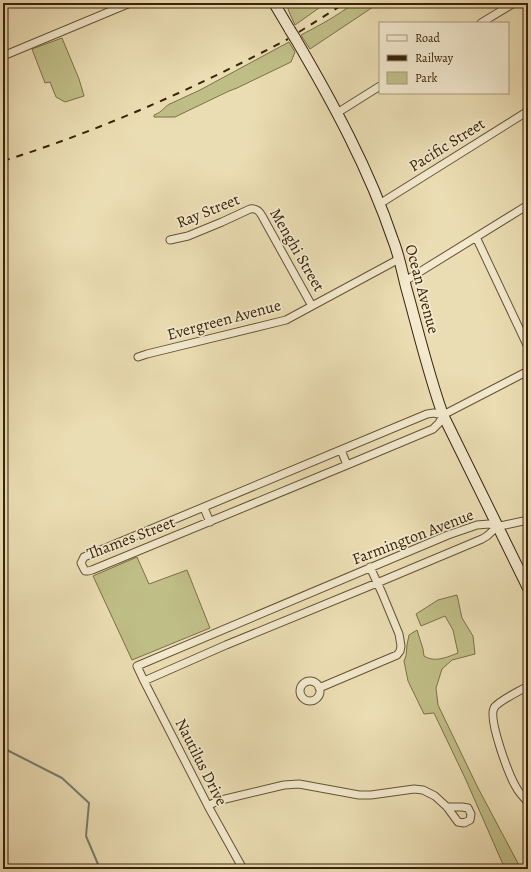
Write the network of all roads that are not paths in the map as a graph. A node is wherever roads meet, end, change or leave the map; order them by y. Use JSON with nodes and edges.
{"nodes":[{"id":1,"x":130,"y":3,"type":"edge"},
{"id":2,"x":274,"y":3,"type":"edge"},
{"id":3,"x":514,"y":3,"type":"edge"},
{"id":4,"x":483,"y":22,"type":"edge"},
{"id":5,"x":3,"y":56,"type":"edge"},
{"id":6,"x":379,"y":87,"type":"edge"},
{"id":7,"x":528,"y":111,"type":"edge"},
{"id":8,"x":337,"y":113,"type":"junction"},
{"id":9,"x":380,"y":203,"type":"junction"},
{"id":10,"x":528,"y":205,"type":"edge"},
{"id":11,"x":256,"y":209,"type":"joint"},
{"id":12,"x":476,"y":237,"type":"junction"},
{"id":13,"x":170,"y":240,"type":"dead end"},
{"id":14,"x":399,"y":259,"type":"junction"},
{"id":15,"x":405,"y":281,"type":"junction"},
{"id":16,"x":312,"y":306,"type":"junction"},
{"id":17,"x":528,"y":347,"type":"edge"},
{"id":18,"x":138,"y":357,"type":"dead end"},
{"id":19,"x":528,"y":371,"type":"edge"},
{"id":20,"x":443,"y":415,"type":"junction"},
{"id":21,"x":341,"y":450,"type":"junction"},
{"id":22,"x":348,"y":465,"type":"junction"},
{"id":23,"x":204,"y":508,"type":"junction"},
{"id":24,"x":528,"y":520,"type":"edge"},
{"id":25,"x":210,"y":522,"type":"junction"},
{"id":26,"x":498,"y":526,"type":"junction"},
{"id":27,"x":370,"y":567,"type":"junction"},
{"id":28,"x":377,"y":583,"type":"junction"},
{"id":29,"x":528,"y":588,"type":"edge"},
{"id":30,"x":137,"y":666,"type":"joint"},
{"id":31,"x":144,"y":681,"type":"junction"},
{"id":32,"x":528,"y":686,"type":"edge"},
{"id":33,"x":319,"y":688,"type":"dead end"},
{"id":34,"x":528,"y":802,"type":"edge"},
{"id":35,"x":208,"y":806,"type":"junction"},
{"id":36,"x":448,"y":808,"type":"dead end"},
{"id":37,"x":243,"y":869,"type":"edge"}],
"edges":[{"from":1,"to":5,"type":"street"},
{"from":2,"to":8,"type":"main road","name":"Ocean Avenue"},
{"from":3,"to":4,"type":"street"},
{"from":6,"to":8,"type":"street"},
{"from":7,"to":9,"type":"street","name":"Pacific Street"},
{"from":8,"to":9,"type":"main road","name":"Ocean Avenue"},
{"from":9,"to":14,"type":"main road","name":"Ocean Avenue"},
{"from":10,"to":12,"type":"street"},
{"from":11,"to":13,"type":"street","name":"Ray Street"},
{"from":11,"to":16,"type":"street","name":"Menghi Street"},
{"from":12,"to":15,"type":"street"},
{"from":12,"to":17,"type":"street"},
{"from":14,"to":15,"type":"main road","name":"Ocean Avenue"},
{"from":14,"to":16,"type":"street","name":"Evergreen Avenue"},
{"from":15,"to":20,"type":"main road","name":"Ocean Avenue"},
{"from":16,"to":18,"type":"street","name":"Evergreen Avenue"},
{"from":19,"to":20,"type":"street","name":"Thames Street"},
{"from":20,"to":21,"type":"street","name":"Thames Street"},
{"from":20,"to":22,"type":"street","name":"Thames Street"},
{"from":20,"to":26,"type":"main road","name":"Ocean Avenue"},
{"from":21,"to":22,"type":"street"},
{"from":21,"to":23,"type":"street","name":"Thames Street"},
{"from":22,"to":25,"type":"street","name":"Thames Street"},
{"from":23,"to":25,"type":"street"},
{"from":23,"to":25,"type":"street","name":"Thames Street"},
{"from":24,"to":26,"type":"street"},
{"from":26,"to":27,"type":"street","name":"Farmington Avenue"},
{"from":26,"to":28,"type":"street","name":"Farmington Avenue"},
{"from":26,"to":29,"type":"main road","name":"Ocean Avenue"},
{"from":27,"to":28,"type":"street"},
{"from":27,"to":30,"type":"street","name":"Farmington Avenue"},
{"from":28,"to":31,"type":"street","name":"Farmington Avenue"},
{"from":28,"to":33,"type":"street"},
{"from":30,"to":31,"type":"street","name":"Nautilus Drive"},
{"from":31,"to":35,"type":"street","name":"Nautilus Drive"},
{"from":32,"to":34,"type":"street"},
{"from":35,"to":36,"type":"street"},
{"from":35,"to":37,"type":"street","name":"Nautilus Drive"}]}
